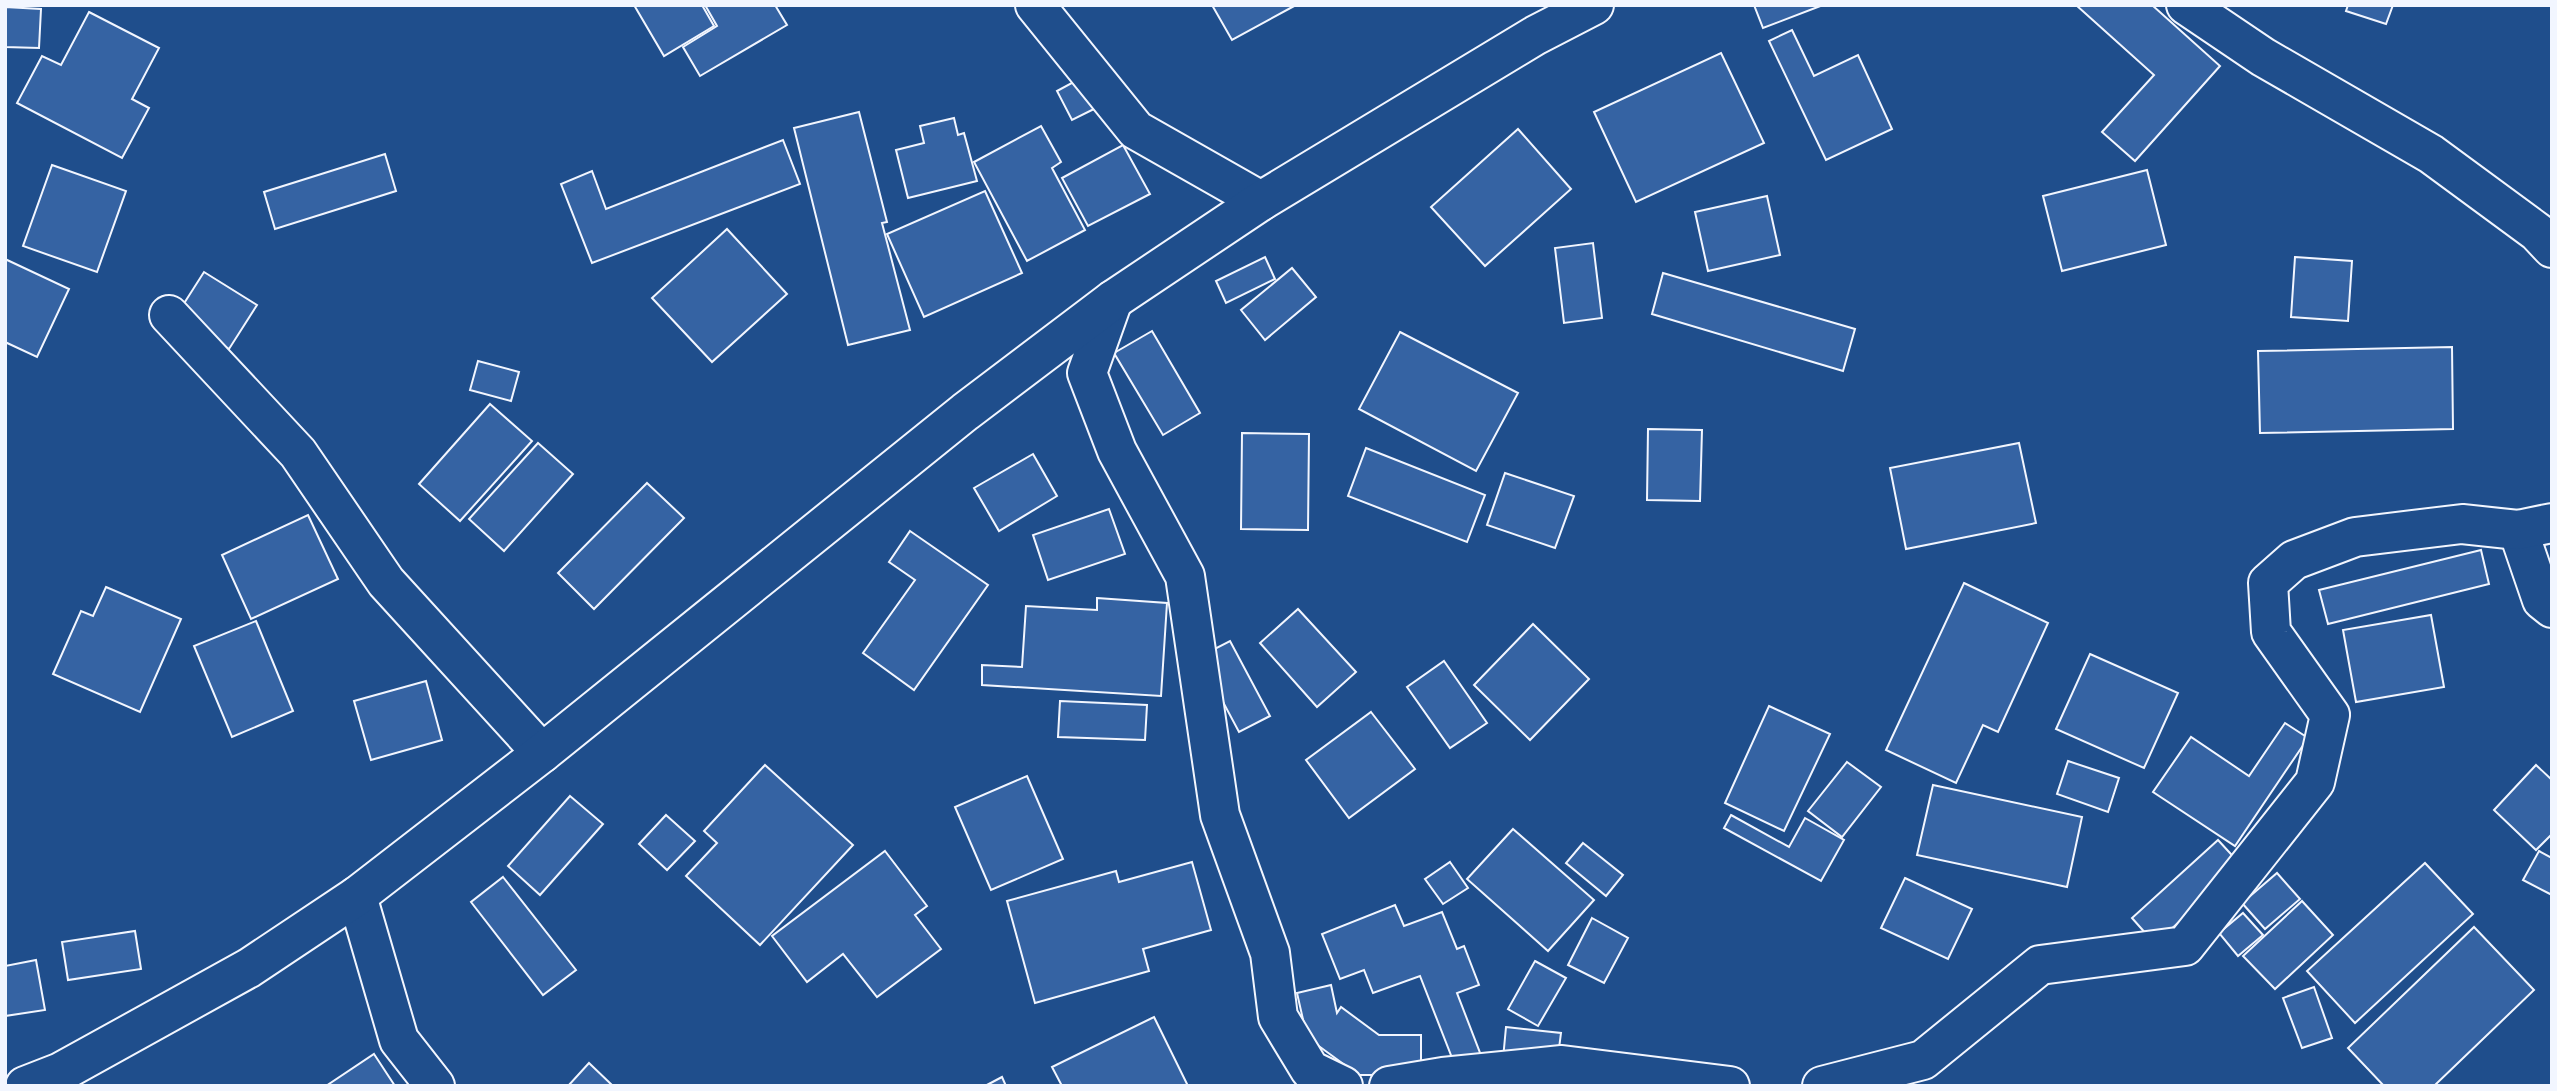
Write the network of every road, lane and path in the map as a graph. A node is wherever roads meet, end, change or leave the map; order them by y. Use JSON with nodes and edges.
{"nodes":[{"id":1,"x":1035,"y":5,"type":"edge"},
{"id":2,"x":1594,"y":5,"type":"edge"},
{"id":3,"x":2186,"y":5,"type":"edge"},
{"id":4,"x":1262,"y":201,"type":"junction"},
{"id":5,"x":2552,"y":248,"type":"edge"},
{"id":6,"x":1113,"y":300,"type":"junction"},
{"id":7,"x":169,"y":315,"type":"dead end"},
{"id":8,"x":2535,"y":527,"type":"edge"},
{"id":9,"x":2552,"y":608,"type":"edge"},
{"id":10,"x":542,"y":753,"type":"junction"},
{"id":11,"x":357,"y":896,"type":"junction"},
{"id":12,"x":25,"y":1086,"type":"edge"},
{"id":13,"x":435,"y":1086,"type":"edge"},
{"id":14,"x":1343,"y":1086,"type":"edge"},
{"id":15,"x":1389,"y":1086,"type":"edge"},
{"id":16,"x":1730,"y":1086,"type":"edge"},
{"id":17,"x":1822,"y":1086,"type":"edge"}],
"edges":[{"from":1,"to":4,"type":"street"},
{"from":2,"to":4,"type":"street"},
{"from":3,"to":5,"type":"street"},
{"from":4,"to":6,"type":"street"},
{"from":6,"to":10,"type":"street"},
{"from":6,"to":14,"type":"street"},
{"from":7,"to":10,"type":"street"},
{"from":8,"to":9,"type":"street"},
{"from":8,"to":17,"type":"street"},
{"from":10,"to":11,"type":"street"},
{"from":11,"to":12,"type":"street"},
{"from":11,"to":13,"type":"street"},
{"from":15,"to":16,"type":"street"}]}
